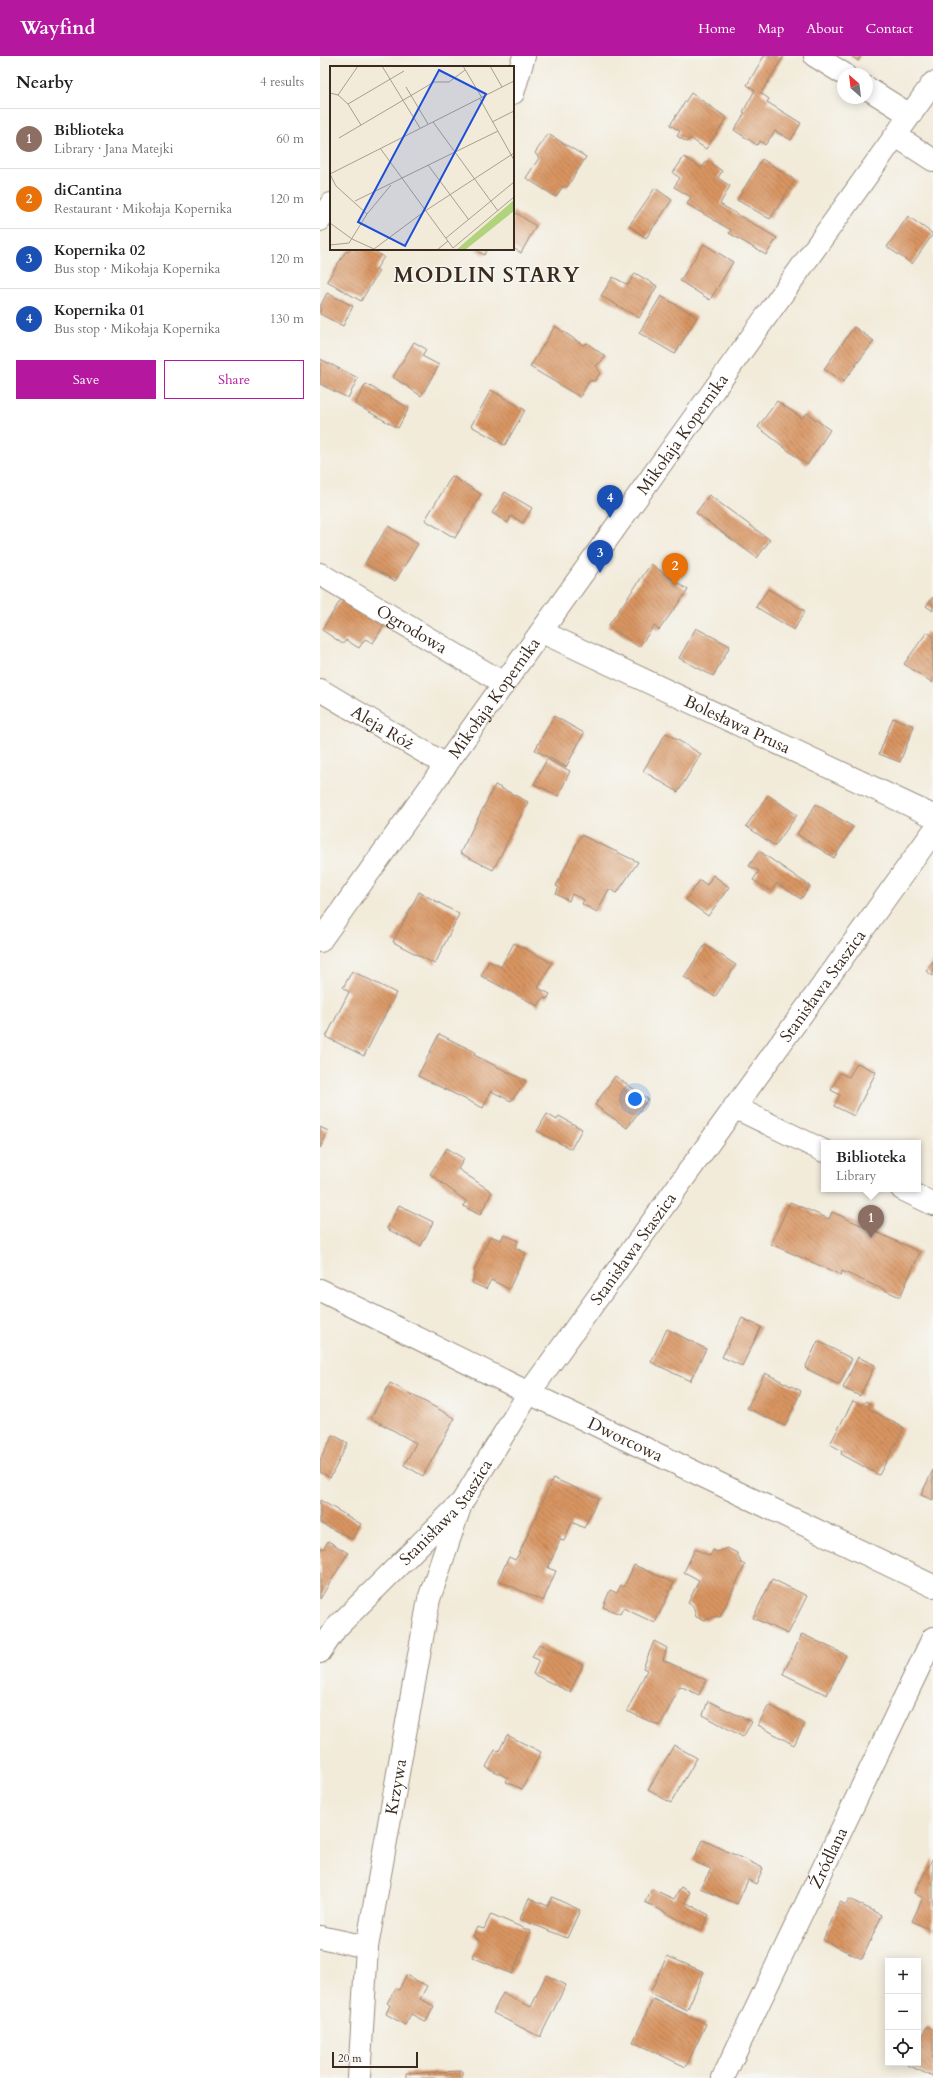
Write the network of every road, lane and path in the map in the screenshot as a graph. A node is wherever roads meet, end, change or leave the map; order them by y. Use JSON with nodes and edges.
{"nodes":[{"id":1,"x":524,"y":56,"type":"edge"},
{"id":2,"x":815,"y":56,"type":"edge"},
{"id":3,"x":837,"y":70,"type":"edge"},
{"id":4,"x":933,"y":83,"type":"edge"},
{"id":5,"x":514,"y":90,"type":"edge"},
{"id":6,"x":873,"y":92,"type":"edge"},
{"id":7,"x":910,"y":115,"type":"junction"},
{"id":8,"x":896,"y":136,"type":"junction"},
{"id":9,"x":933,"y":160,"type":"edge"},
{"id":10,"x":330,"y":205,"type":"edge"},
{"id":11,"x":320,"y":220,"type":"edge"},
{"id":12,"x":320,"y":574,"type":"edge"},
{"id":13,"x":542,"y":632,"type":"junction"},
{"id":14,"x":505,"y":684,"type":"junction"},
{"id":15,"x":320,"y":690,"type":"edge"},
{"id":16,"x":446,"y":765,"type":"junction"},
{"id":17,"x":933,"y":816,"type":"edge"},
{"id":18,"x":933,"y":832,"type":"edge"},
{"id":19,"x":320,"y":941,"type":"edge"},
{"id":20,"x":734,"y":1107,"type":"junction"},
{"id":21,"x":821,"y":1150,"type":"edge"},
{"id":22,"x":908,"y":1192,"type":"edge"},
{"id":23,"x":933,"y":1204,"type":"edge"},
{"id":24,"x":320,"y":1290,"type":"edge"},
{"id":25,"x":529,"y":1393,"type":"junction"},
{"id":26,"x":462,"y":1502,"type":"junction"},
{"id":27,"x":933,"y":1586,"type":"edge"},
{"id":28,"x":933,"y":1638,"type":"edge"},
{"id":29,"x":320,"y":1652,"type":"edge"},
{"id":30,"x":320,"y":1937,"type":"edge"},
{"id":31,"x":367,"y":1947,"type":"junction"},
{"id":32,"x":359,"y":2078,"type":"edge"},
{"id":33,"x":723,"y":2078,"type":"edge"}],
"edges":[{"from":1,"to":5,"type":"street"},
{"from":2,"to":3,"type":"street"},
{"from":4,"to":7,"type":"street","name":"Mikołaja Kopernika"},
{"from":6,"to":7,"type":"street"},
{"from":7,"to":8,"type":"street","name":"Mikołaja Kopernika"},
{"from":8,"to":9,"type":"street"},
{"from":8,"to":13,"type":"street","name":"Mikołaja Kopernika"},
{"from":10,"to":11,"type":"street"},
{"from":12,"to":14,"type":"street","name":"Ogrodowa"},
{"from":13,"to":14,"type":"street","name":"Mikołaja Kopernika"},
{"from":13,"to":17,"type":"street","name":"Bolesława Prusa"},
{"from":14,"to":16,"type":"street","name":"Mikołaja Kopernika"},
{"from":15,"to":16,"type":"street","name":"Aleja Róż"},
{"from":16,"to":19,"type":"street","name":"Mikołaja Kopernika"},
{"from":18,"to":20,"type":"street","name":"Stanisława Staszica"},
{"from":20,"to":21,"type":"street"},
{"from":20,"to":25,"type":"street","name":"Stanisława Staszica"},
{"from":22,"to":23,"type":"street"},
{"from":24,"to":25,"type":"street","name":"Dworcowa"},
{"from":25,"to":26,"type":"street","name":"Stanisława Staszica"},
{"from":25,"to":27,"type":"street","name":"Dworcowa"},
{"from":26,"to":29,"type":"street","name":"Stanisława Staszica"},
{"from":26,"to":31,"type":"street","name":"Krzywa"},
{"from":28,"to":33,"type":"street","name":"Źródlana"},
{"from":30,"to":31,"type":"street"},
{"from":31,"to":32,"type":"street","name":"Krzywa"}]}
